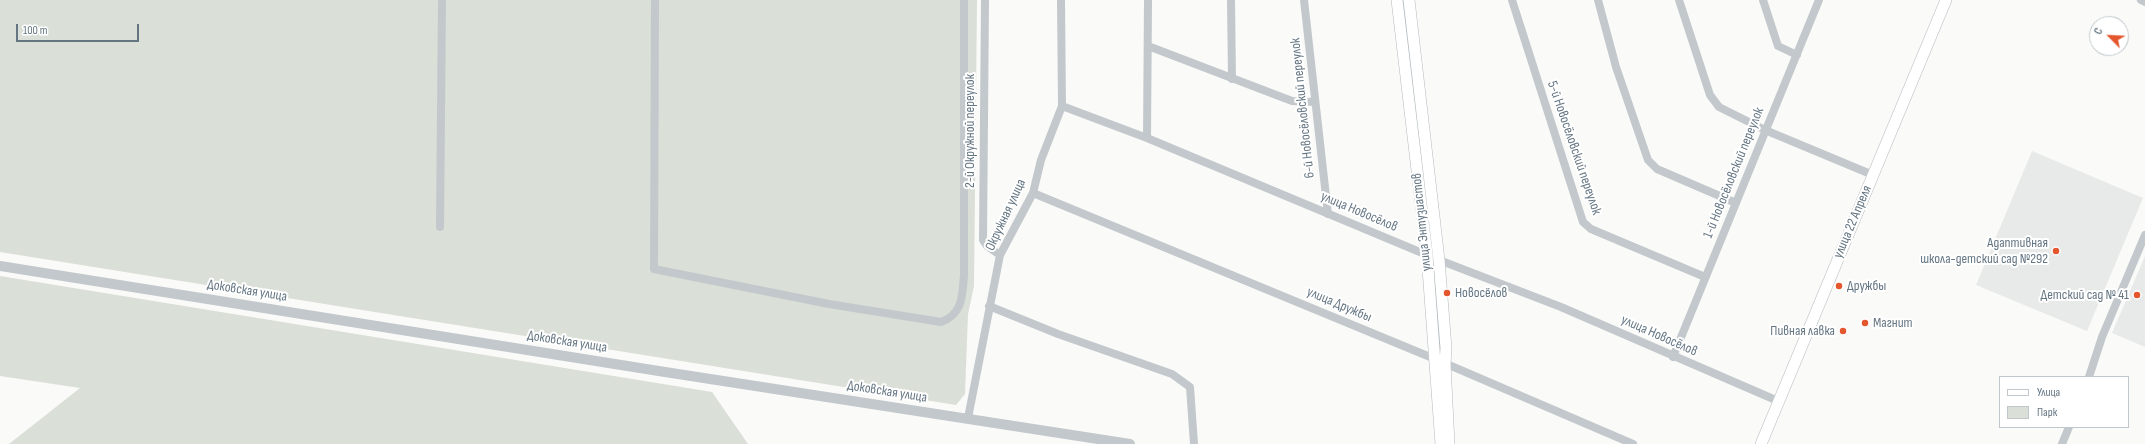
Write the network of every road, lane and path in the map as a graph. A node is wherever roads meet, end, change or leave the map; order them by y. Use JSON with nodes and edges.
{"nodes":[{"id":1,"x":442,"y":0,"type":"edge"},
{"id":2,"x":655,"y":0,"type":"edge"},
{"id":3,"x":964,"y":0,"type":"edge"},
{"id":4,"x":985,"y":0,"type":"edge"},
{"id":5,"x":1061,"y":0,"type":"edge"},
{"id":6,"x":1148,"y":0,"type":"edge"},
{"id":7,"x":1231,"y":0,"type":"edge"},
{"id":8,"x":1304,"y":0,"type":"edge"},
{"id":9,"x":1397,"y":0,"type":"edge"},
{"id":10,"x":1409,"y":0,"type":"edge"},
{"id":11,"x":1512,"y":0,"type":"edge"},
{"id":12,"x":1598,"y":0,"type":"edge"},
{"id":13,"x":1679,"y":0,"type":"edge"},
{"id":14,"x":1763,"y":0,"type":"edge"},
{"id":15,"x":1819,"y":0,"type":"edge"},
{"id":16,"x":1946,"y":0,"type":"edge"},
{"id":17,"x":2141,"y":0,"type":"edge"},
{"id":18,"x":2145,"y":2,"type":"edge"},
{"id":19,"x":1148,"y":46,"type":"junction"},
{"id":20,"x":1797,"y":55,"type":"junction"},
{"id":21,"x":1232,"y":79,"type":"junction"},
{"id":22,"x":1314,"y":102,"type":"junction"},
{"id":23,"x":1062,"y":106,"type":"junction"},
{"id":24,"x":1765,"y":130,"type":"junction"},
{"id":25,"x":1147,"y":138,"type":"junction"},
{"id":26,"x":1873,"y":175,"type":"junction"},
{"id":27,"x":1034,"y":193,"type":"junction"},
{"id":28,"x":1736,"y":203,"type":"junction"},
{"id":29,"x":1328,"y":214,"type":"junction"},
{"id":30,"x":440,"y":227,"type":"dead end"},
{"id":31,"x":2145,"y":234,"type":"edge"},
{"id":32,"x":1000,"y":255,"type":"junction"},
{"id":33,"x":1427,"y":255,"type":"junction"},
{"id":34,"x":1439,"y":260,"type":"junction"},
{"id":35,"x":0,"y":266,"type":"edge"},
{"id":36,"x":1705,"y":277,"type":"junction"},
{"id":37,"x":989,"y":306,"type":"junction"},
{"id":38,"x":1673,"y":356,"type":"junction"},
{"id":39,"x":1435,"y":359,"type":"junction"},
{"id":40,"x":1445,"y":364,"type":"junction"},
{"id":41,"x":2089,"y":376,"type":"edge"},
{"id":42,"x":1778,"y":401,"type":"junction"},
{"id":43,"x":968,"y":418,"type":"junction"},
{"id":44,"x":2069,"y":428,"type":"edge"},
{"id":45,"x":1130,"y":444,"type":"edge"},
{"id":46,"x":1194,"y":444,"type":"edge"},
{"id":47,"x":1441,"y":444,"type":"edge"},
{"id":48,"x":1449,"y":444,"type":"edge"},
{"id":49,"x":1633,"y":444,"type":"edge"},
{"id":50,"x":1761,"y":444,"type":"edge"},
{"id":51,"x":2062,"y":444,"type":"edge"}],
"edges":[{"from":1,"to":30,"type":"street"},
{"from":2,"to":3,"type":"street"},
{"from":4,"to":32,"type":"street","name":"2-й Окружной переулок"},
{"from":5,"to":23,"type":"street","name":"Окружная улица"},
{"from":6,"to":19,"type":"street"},
{"from":7,"to":21,"type":"street"},
{"from":8,"to":22,"type":"street","name":"6-й Новосёловский переулок"},
{"from":9,"to":33,"type":"main road","name":"улица Энтузиастов"},
{"from":10,"to":34,"type":"main road","name":"улица Энтузиастов"},
{"from":11,"to":36,"type":"street","name":"5-й Новосёловский переулок"},
{"from":12,"to":28,"type":"street"},
{"from":13,"to":24,"type":"street"},
{"from":14,"to":20,"type":"street"},
{"from":15,"to":20,"type":"street","name":"1-й Новосёловский переулок"},
{"from":16,"to":26,"type":"main road","name":"улица 22 Апреля"},
{"from":17,"to":18,"type":"street"},
{"from":19,"to":21,"type":"street"},
{"from":19,"to":25,"type":"street"},
{"from":20,"to":24,"type":"street","name":"1-й Новосёловский переулок"},
{"from":21,"to":22,"type":"street"},
{"from":22,"to":29,"type":"street","name":"6-й Новосёловский переулок"},
{"from":23,"to":25,"type":"street","name":"улица Новосёлов"},
{"from":23,"to":27,"type":"street","name":"Окружная улица"},
{"from":24,"to":26,"type":"street"},
{"from":24,"to":28,"type":"street","name":"1-й Новосёловский переулок"},
{"from":25,"to":29,"type":"street","name":"улица Новосёлов"},
{"from":26,"to":42,"type":"main road","name":"улица 22 Апреля"},
{"from":27,"to":32,"type":"street","name":"Окружная улица"},
{"from":27,"to":39,"type":"street","name":"улица Дружбы"},
{"from":28,"to":36,"type":"street","name":"1-й Новосёловский переулок"},
{"from":29,"to":33,"type":"street","name":"улица Новосёлов"},
{"from":31,"to":41,"type":"street"},
{"from":32,"to":37,"type":"street","name":"Окружная улица"},
{"from":33,"to":34,"type":"street","name":"улица Новосёлов"},
{"from":33,"to":39,"type":"main road","name":"улица Энтузиастов"},
{"from":34,"to":38,"type":"street","name":"улица Новосёлов"},
{"from":34,"to":40,"type":"main road","name":"улица Энтузиастов"},
{"from":35,"to":43,"type":"street","name":"Доковская улица"},
{"from":36,"to":38,"type":"street","name":"1-й Новосёловский переулок"},
{"from":37,"to":43,"type":"street","name":"Окружная улица"},
{"from":37,"to":46,"type":"street"},
{"from":38,"to":42,"type":"street","name":"улица Новосёлов"},
{"from":39,"to":40,"type":"street","name":"улица Дружбы"},
{"from":39,"to":47,"type":"main road","name":"улица Энтузиастов"},
{"from":40,"to":48,"type":"main road","name":"улица Энтузиастов"},
{"from":40,"to":49,"type":"street","name":"улица Дружбы"},
{"from":42,"to":50,"type":"main road","name":"улица 22 Апреля"},
{"from":43,"to":45,"type":"street","name":"Доковская улица"},
{"from":44,"to":51,"type":"street"}]}
